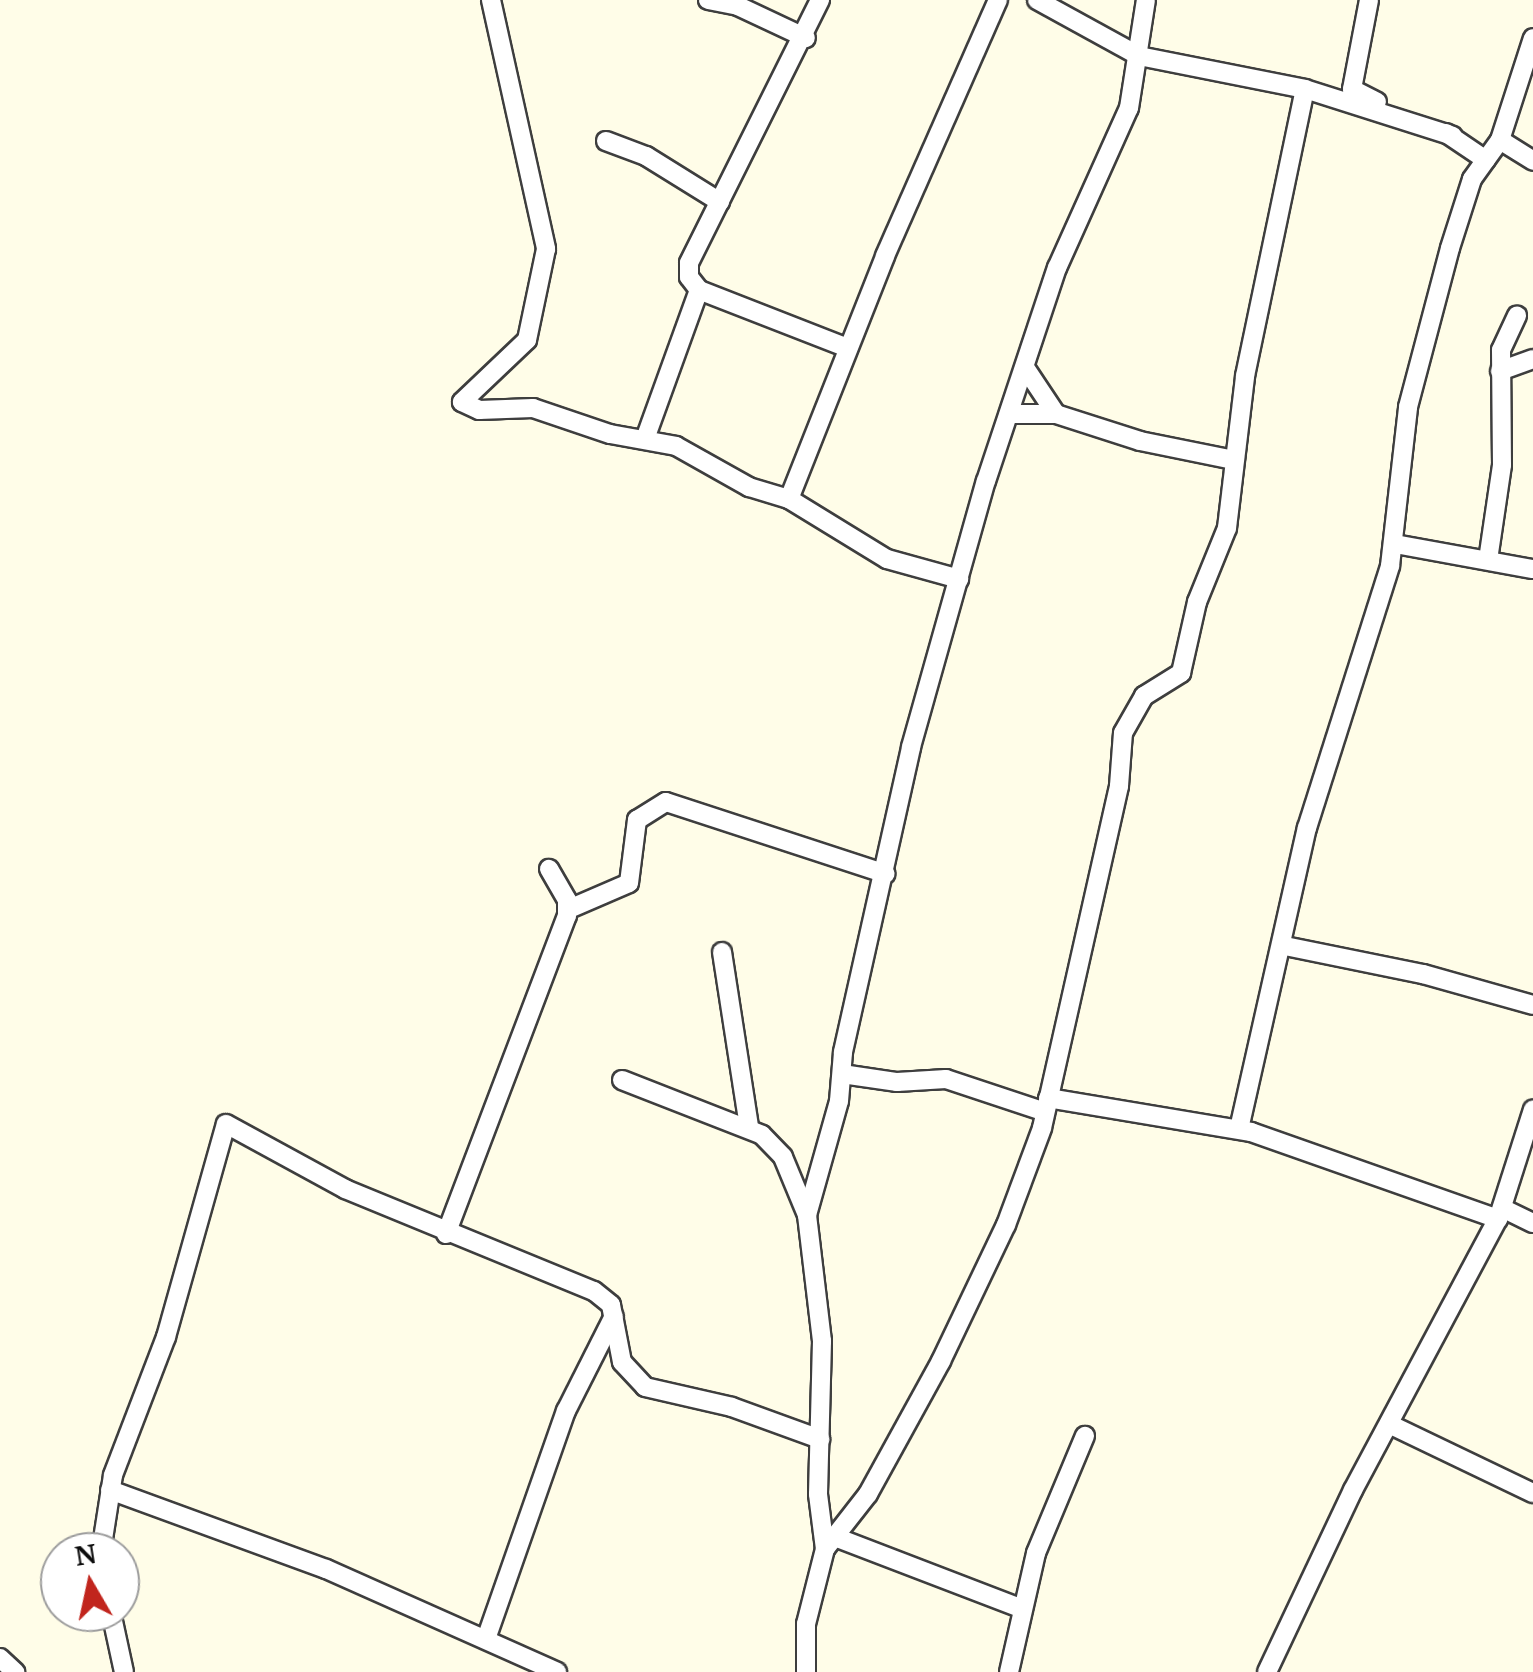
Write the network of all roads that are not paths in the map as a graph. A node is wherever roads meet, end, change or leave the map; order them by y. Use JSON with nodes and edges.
{"nodes":[{"id":1,"x":492,"y":0,"type":"edge"},
{"id":2,"x":708,"y":0,"type":"edge"},
{"id":3,"x":820,"y":0,"type":"edge"},
{"id":4,"x":998,"y":0,"type":"edge"},
{"id":5,"x":1037,"y":0,"type":"edge"},
{"id":6,"x":1146,"y":0,"type":"edge"},
{"id":7,"x":1369,"y":0,"type":"edge"},
{"id":8,"x":806,"y":38,"type":"junction"},
{"id":9,"x":1533,"y":38,"type":"edge"},
{"id":10,"x":1139,"y":56,"type":"junction"},
{"id":11,"x":1306,"y":89,"type":"junction"},
{"id":12,"x":1453,"y":136,"type":"junction"},
{"id":13,"x":1500,"y":140,"type":"junction"},
{"id":14,"x":606,"y":141,"type":"dead end"},
{"id":15,"x":1486,"y":160,"type":"junction"},
{"id":16,"x":1533,"y":160,"type":"edge"},
{"id":17,"x":720,"y":202,"type":"junction"},
{"id":18,"x":699,"y":290,"type":"junction"},
{"id":19,"x":1517,"y":316,"type":"dead end"},
{"id":20,"x":848,"y":348,"type":"junction"},
{"id":21,"x":1533,"y":359,"type":"edge"},
{"id":22,"x":1026,"y":369,"type":"junction"},
{"id":23,"x":1500,"y":371,"type":"junction"},
{"id":24,"x":1013,"y":414,"type":"junction"},
{"id":25,"x":1056,"y":414,"type":"junction"},
{"id":26,"x":645,"y":439,"type":"junction"},
{"id":27,"x":1233,"y":460,"type":"junction"},
{"id":28,"x":789,"y":499,"type":"junction"},
{"id":29,"x":1395,"y":544,"type":"junction"},
{"id":30,"x":1488,"y":560,"type":"junction"},
{"id":31,"x":1533,"y":569,"type":"edge"},
{"id":32,"x":959,"y":579,"type":"junction"},
{"id":33,"x":549,"y":869,"type":"dead end"},
{"id":34,"x":886,"y":874,"type":"junction"},
{"id":35,"x":569,"y":909,"type":"junction"},
{"id":36,"x":1285,"y":946,"type":"junction"},
{"id":37,"x":722,"y":952,"type":"dead end"},
{"id":38,"x":1533,"y":1005,"type":"edge"},
{"id":39,"x":842,"y":1074,"type":"junction"},
{"id":40,"x":622,"y":1080,"type":"dead end"},
{"id":41,"x":1047,"y":1105,"type":"junction"},
{"id":42,"x":1533,"y":1109,"type":"edge"},
{"id":43,"x":749,"y":1127,"type":"junction"},
{"id":44,"x":1239,"y":1129,"type":"junction"},
{"id":45,"x":1500,"y":1214,"type":"junction"},
{"id":46,"x":807,"y":1215,"type":"junction"},
{"id":47,"x":1533,"y":1223,"type":"edge"},
{"id":48,"x":446,"y":1234,"type":"junction"},
{"id":49,"x":614,"y":1316,"type":"junction"},
{"id":50,"x":1389,"y":1424,"type":"junction"},
{"id":51,"x":1085,"y":1436,"type":"dead end"},
{"id":52,"x":820,"y":1439,"type":"junction"},
{"id":53,"x":110,"y":1490,"type":"junction"},
{"id":54,"x":1533,"y":1493,"type":"edge"},
{"id":55,"x":104,"y":1532,"type":"edge"},
{"id":56,"x":830,"y":1543,"type":"junction"},
{"id":57,"x":1020,"y":1608,"type":"junction"},
{"id":58,"x":115,"y":1632,"type":"edge"},
{"id":59,"x":486,"y":1639,"type":"junction"},
{"id":60,"x":0,"y":1658,"type":"edge"},
{"id":61,"x":14,"y":1672,"type":"edge"},
{"id":62,"x":124,"y":1672,"type":"edge"},
{"id":63,"x":557,"y":1672,"type":"edge"},
{"id":64,"x":806,"y":1672,"type":"edge"},
{"id":65,"x":1009,"y":1672,"type":"edge"},
{"id":66,"x":1267,"y":1672,"type":"edge"}],
"edges":[{"from":1,"to":26,"type":"street"},
{"from":2,"to":8,"type":"street"},
{"from":3,"to":8,"type":"street"},
{"from":4,"to":20,"type":"street"},
{"from":5,"to":10,"type":"street"},
{"from":6,"to":10,"type":"street"},
{"from":7,"to":12,"type":"street"},
{"from":8,"to":17,"type":"street"},
{"from":9,"to":13,"type":"street"},
{"from":10,"to":11,"type":"street"},
{"from":10,"to":22,"type":"street"},
{"from":11,"to":12,"type":"street"},
{"from":11,"to":27,"type":"street"},
{"from":12,"to":15,"type":"street"},
{"from":13,"to":15,"type":"street"},
{"from":13,"to":16,"type":"street"},
{"from":14,"to":17,"type":"street"},
{"from":15,"to":29,"type":"street"},
{"from":17,"to":18,"type":"street"},
{"from":18,"to":20,"type":"street"},
{"from":18,"to":26,"type":"street"},
{"from":19,"to":23,"type":"street"},
{"from":20,"to":28,"type":"street"},
{"from":21,"to":23,"type":"street"},
{"from":22,"to":24,"type":"street"},
{"from":22,"to":25,"type":"street"},
{"from":23,"to":30,"type":"street"},
{"from":24,"to":25,"type":"street"},
{"from":24,"to":32,"type":"street"},
{"from":25,"to":27,"type":"street"},
{"from":26,"to":28,"type":"street"},
{"from":27,"to":41,"type":"street"},
{"from":28,"to":32,"type":"street"},
{"from":29,"to":30,"type":"street"},
{"from":29,"to":36,"type":"street"},
{"from":30,"to":31,"type":"street"},
{"from":32,"to":34,"type":"street"},
{"from":33,"to":35,"type":"street"},
{"from":34,"to":35,"type":"street"},
{"from":34,"to":39,"type":"street"},
{"from":35,"to":48,"type":"street"},
{"from":36,"to":38,"type":"street"},
{"from":36,"to":44,"type":"street"},
{"from":37,"to":43,"type":"street"},
{"from":39,"to":41,"type":"street"},
{"from":39,"to":46,"type":"street"},
{"from":40,"to":43,"type":"street"},
{"from":41,"to":44,"type":"street"},
{"from":41,"to":56,"type":"street"},
{"from":42,"to":45,"type":"street"},
{"from":43,"to":46,"type":"street"},
{"from":44,"to":45,"type":"street"},
{"from":45,"to":47,"type":"street"},
{"from":45,"to":50,"type":"street"},
{"from":46,"to":52,"type":"street"},
{"from":48,"to":49,"type":"street"},
{"from":48,"to":53,"type":"street"},
{"from":49,"to":52,"type":"street"},
{"from":49,"to":59,"type":"street"},
{"from":50,"to":54,"type":"street"},
{"from":50,"to":66,"type":"street"},
{"from":51,"to":57,"type":"street"},
{"from":52,"to":56,"type":"street"},
{"from":53,"to":55,"type":"street"},
{"from":53,"to":59,"type":"street"},
{"from":56,"to":57,"type":"street"},
{"from":56,"to":64,"type":"street"},
{"from":57,"to":65,"type":"street"},
{"from":58,"to":62,"type":"street"},
{"from":59,"to":63,"type":"street"},
{"from":60,"to":61,"type":"street"}]}
